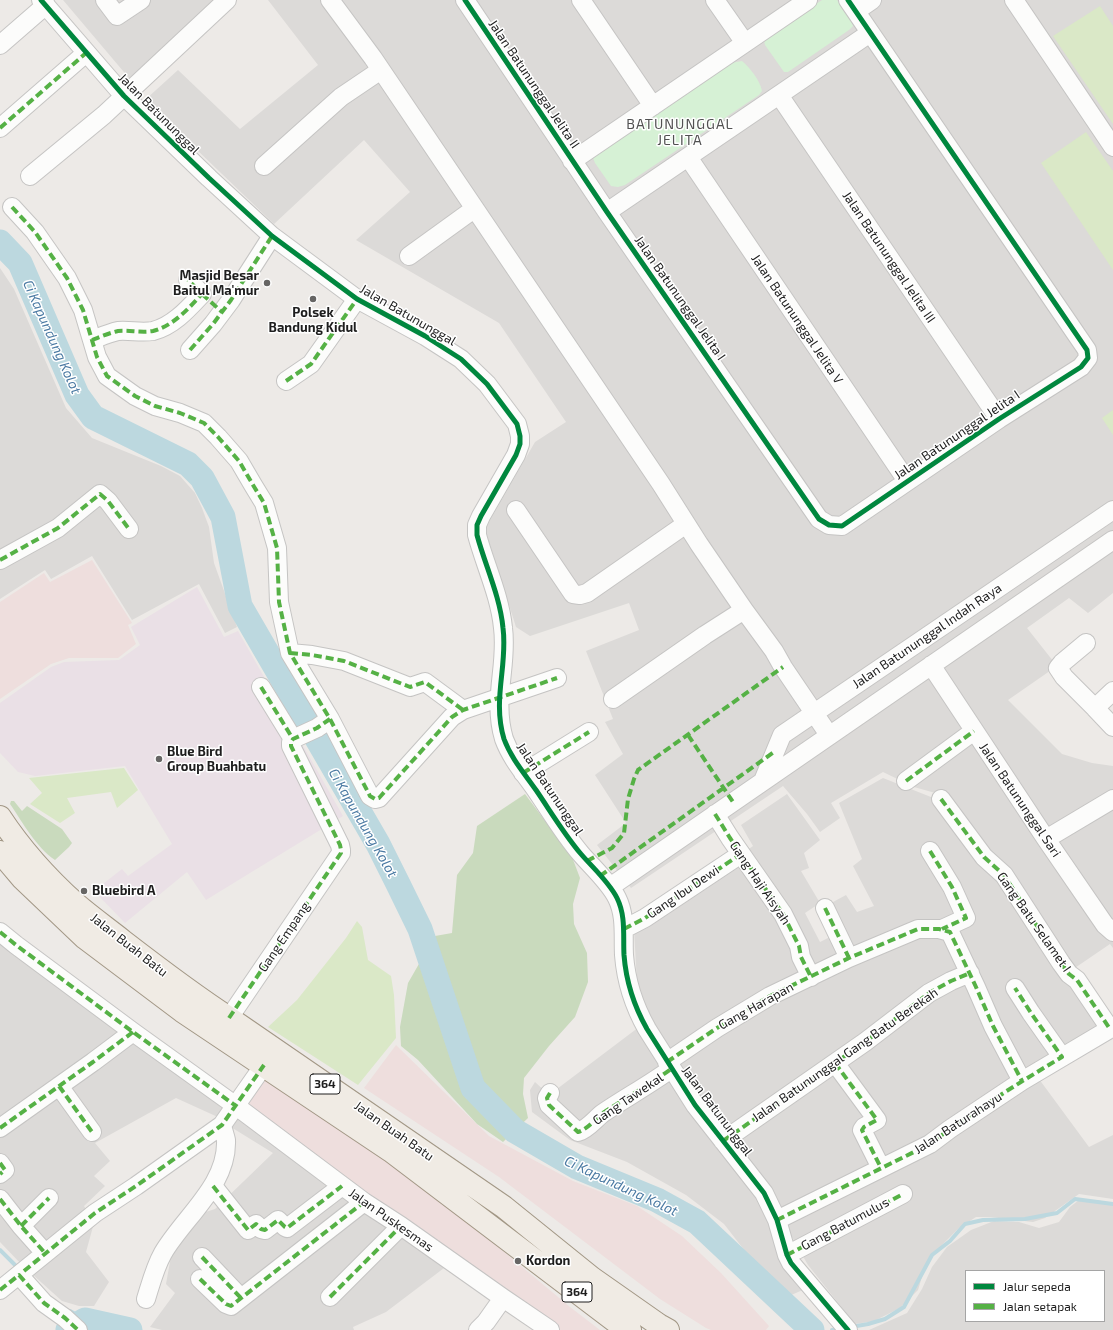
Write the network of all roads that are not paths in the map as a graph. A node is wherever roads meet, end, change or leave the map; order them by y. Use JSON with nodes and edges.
{"nodes":[{"id":1,"x":105,"y":0,"type":"edge"},
{"id":2,"x":141,"y":0,"type":"edge"},
{"id":3,"x":227,"y":0,"type":"edge"},
{"id":4,"x":330,"y":0,"type":"edge"},
{"id":5,"x":465,"y":0,"type":"edge"},
{"id":6,"x":581,"y":0,"type":"edge"},
{"id":7,"x":715,"y":0,"type":"edge"},
{"id":8,"x":808,"y":0,"type":"edge"},
{"id":9,"x":872,"y":0,"type":"edge"},
{"id":10,"x":1014,"y":0,"type":"edge"},
{"id":11,"x":44,"y":3,"type":"edge"},
{"id":12,"x":853,"y":4,"type":"edge"},
{"id":13,"x":870,"y":33,"type":"junction"},
{"id":14,"x":745,"y":43,"type":"junction"},
{"id":15,"x":0,"y":45,"type":"edge"},
{"id":16,"x":86,"y":53,"type":"junction"},
{"id":17,"x":380,"y":70,"type":"junction"},
{"id":18,"x":779,"y":95,"type":"junction"},
{"id":19,"x":124,"y":96,"type":"junction"},
{"id":20,"x":653,"y":106,"type":"junction"},
{"id":21,"x":0,"y":128,"type":"edge"},
{"id":22,"x":1113,"y":147,"type":"edge"},
{"id":23,"x":688,"y":157,"type":"junction"},
{"id":24,"x":572,"y":161,"type":"junction"},
{"id":25,"x":264,"y":166,"type":"dead end"},
{"id":26,"x":30,"y":176,"type":"dead end"},
{"id":27,"x":12,"y":207,"type":"dead end"},
{"id":28,"x":474,"y":209,"type":"junction"},
{"id":29,"x":607,"y":212,"type":"junction"},
{"id":30,"x":272,"y":236,"type":"junction"},
{"id":31,"x":409,"y":256,"type":"dead end"},
{"id":32,"x":188,"y":280,"type":"dead end"},
{"id":33,"x":357,"y":299,"type":"junction"},
{"id":34,"x":212,"y":304,"type":"junction"},
{"id":35,"x":92,"y":340,"type":"junction"},
{"id":36,"x":190,"y":350,"type":"dead end"},
{"id":37,"x":286,"y":380,"type":"dead end"},
{"id":38,"x":999,"y":419,"type":"junction"},
{"id":39,"x":907,"y":481,"type":"junction"},
{"id":40,"x":516,"y":510,"type":"dead end"},
{"id":41,"x":1113,"y":510,"type":"edge"},
{"id":42,"x":686,"y":524,"type":"junction"},
{"id":43,"x":129,"y":529,"type":"dead end"},
{"id":44,"x":1113,"y":540,"type":"edge"},
{"id":45,"x":0,"y":560,"type":"edge"},
{"id":46,"x":744,"y":610,"type":"junction"},
{"id":47,"x":1086,"y":643,"type":"dead end"},
{"id":48,"x":294,"y":660,"type":"junction"},
{"id":49,"x":930,"y":666,"type":"junction"},
{"id":50,"x":557,"y":678,"type":"dead end"},
{"id":51,"x":262,"y":687,"type":"dead end"},
{"id":52,"x":1113,"y":691,"type":"edge"},
{"id":53,"x":498,"y":698,"type":"junction"},
{"id":54,"x":613,"y":699,"type":"dead end"},
{"id":55,"x":1095,"y":708,"type":"junction"},
{"id":56,"x":463,"y":710,"type":"junction"},
{"id":57,"x":814,"y":713,"type":"junction"},
{"id":58,"x":324,"y":723,"type":"junction"},
{"id":59,"x":1113,"y":727,"type":"edge"},
{"id":60,"x":974,"y":731,"type":"junction"},
{"id":61,"x":589,"y":732,"type":"dead end"},
{"id":62,"x":829,"y":735,"type":"junction"},
{"id":63,"x":297,"y":738,"type":"junction"},
{"id":64,"x":523,"y":772,"type":"junction"},
{"id":65,"x":763,"y":781,"type":"junction"},
{"id":66,"x":906,"y":781,"type":"dead end"},
{"id":67,"x":941,"y":799,"type":"dead end"},
{"id":68,"x":1113,"y":799,"type":"edge"},
{"id":69,"x":714,"y":814,"type":"junction"},
{"id":70,"x":0,"y":817,"type":"edge"},
{"id":71,"x":1046,"y":839,"type":"junction"},
{"id":72,"x":930,"y":851,"type":"dead end"},
{"id":73,"x":0,"y":852,"type":"edge"},
{"id":74,"x":741,"y":854,"type":"junction"},
{"id":75,"x":610,"y":887,"type":"junction"},
{"id":76,"x":825,"y":908,"type":"dead end"},
{"id":77,"x":624,"y":928,"type":"junction"},
{"id":78,"x":946,"y":930,"type":"junction"},
{"id":79,"x":0,"y":932,"type":"edge"},
{"id":80,"x":1113,"y":932,"type":"edge"},
{"id":81,"x":849,"y":958,"type":"junction"},
{"id":82,"x":970,"y":973,"type":"junction"},
{"id":83,"x":811,"y":977,"type":"junction"},
{"id":84,"x":160,"y":983,"type":"junction"},
{"id":85,"x":1015,"y":988,"type":"dead end"},
{"id":86,"x":187,"y":1002,"type":"junction"},
{"id":87,"x":229,"y":1018,"type":"junction"},
{"id":88,"x":1112,"y":1028,"type":"edge"},
{"id":89,"x":132,"y":1032,"type":"junction"},
{"id":90,"x":1062,"y":1057,"type":"junction"},
{"id":91,"x":835,"y":1063,"type":"junction"},
{"id":92,"x":264,"y":1065,"type":"junction"},
{"id":93,"x":669,"y":1066,"type":"junction"},
{"id":94,"x":1022,"y":1082,"type":"junction"},
{"id":95,"x":58,"y":1086,"type":"junction"},
{"id":96,"x":550,"y":1093,"type":"dead end"},
{"id":97,"x":236,"y":1106,"type":"junction"},
{"id":98,"x":222,"y":1125,"type":"junction"},
{"id":99,"x":0,"y":1128,"type":"edge"},
{"id":100,"x":92,"y":1132,"type":"dead end"},
{"id":101,"x":723,"y":1141,"type":"junction"},
{"id":102,"x":0,"y":1163,"type":"edge"},
{"id":103,"x":880,"y":1168,"type":"junction"},
{"id":104,"x":0,"y":1174,"type":"edge"},
{"id":105,"x":213,"y":1186,"type":"junction"},
{"id":106,"x":342,"y":1186,"type":"junction"},
{"id":107,"x":902,"y":1194,"type":"dead end"},
{"id":108,"x":50,"y":1198,"type":"dead end"},
{"id":109,"x":0,"y":1200,"type":"edge"},
{"id":110,"x":364,"y":1202,"type":"junction"},
{"id":111,"x":776,"y":1220,"type":"junction"},
{"id":112,"x":20,"y":1226,"type":"junction"},
{"id":113,"x":401,"y":1226,"type":"junction"},
{"id":114,"x":45,"y":1253,"type":"junction"},
{"id":115,"x":786,"y":1255,"type":"junction"},
{"id":116,"x":202,"y":1257,"type":"dead end"},
{"id":117,"x":21,"y":1273,"type":"junction"},
{"id":118,"x":200,"y":1279,"type":"dead end"},
{"id":119,"x":0,"y":1290,"type":"edge"},
{"id":120,"x":330,"y":1296,"type":"dead end"},
{"id":121,"x":241,"y":1298,"type":"junction"},
{"id":122,"x":503,"y":1298,"type":"junction"},
{"id":123,"x":146,"y":1299,"type":"dead end"},
{"id":124,"x":844,"y":1326,"type":"edge"},
{"id":125,"x":78,"y":1330,"type":"edge"},
{"id":126,"x":478,"y":1330,"type":"edge"},
{"id":127,"x":550,"y":1330,"type":"edge"},
{"id":128,"x":630,"y":1330,"type":"edge"},
{"id":129,"x":668,"y":1330,"type":"edge"}],
"edges":[{"from":1,"to":2,"type":"street"},
{"from":3,"to":19,"type":"street"},
{"from":4,"to":17,"type":"street"},
{"from":5,"to":24,"type":"street","name":"Jalan Batununggal Jelita II"},
{"from":6,"to":20,"type":"street"},
{"from":7,"to":14,"type":"street"},
{"from":8,"to":14,"type":"street"},
{"from":9,"to":12,"type":"street"},
{"from":10,"to":22,"type":"street"},
{"from":11,"to":15,"type":"street"},
{"from":11,"to":16,"type":"street","name":"Jalan Batununggal"},
{"from":12,"to":13,"type":"street"},
{"from":13,"to":18,"type":"street"},
{"from":13,"to":38,"type":"street","name":"Jalan Batununggal Jelita I"},
{"from":14,"to":20,"type":"street"},
{"from":16,"to":19,"type":"street","name":"Jalan Batununggal"},
{"from":16,"to":21,"type":"street"},
{"from":17,"to":25,"type":"street"},
{"from":17,"to":28,"type":"street"},
{"from":18,"to":23,"type":"street"},
{"from":18,"to":38,"type":"street","name":"Jalan Batununggal Jelita III"},
{"from":19,"to":26,"type":"street"},
{"from":19,"to":30,"type":"street","name":"Jalan Batununggal"},
{"from":20,"to":24,"type":"street"},
{"from":23,"to":29,"type":"street"},
{"from":23,"to":39,"type":"street","name":"Jalan Batununggal Jelita V"},
{"from":24,"to":29,"type":"street","name":"Jalan Batununggal Jelita II"},
{"from":27,"to":35,"type":"street"},
{"from":28,"to":31,"type":"street"},
{"from":28,"to":42,"type":"street"},
{"from":29,"to":39,"type":"street","name":"Jalan Batununggal Jelita I"},
{"from":30,"to":33,"type":"street","name":"Jalan Batununggal"},
{"from":30,"to":34,"type":"street"},
{"from":32,"to":34,"type":"street"},
{"from":33,"to":37,"type":"street"},
{"from":33,"to":53,"type":"street","name":"Jalan Batununggal"},
{"from":34,"to":35,"type":"street"},
{"from":34,"to":36,"type":"street"},
{"from":35,"to":48,"type":"street"},
{"from":38,"to":39,"type":"street","name":"Jalan Batununggal Jelita I"},
{"from":40,"to":42,"type":"street"},
{"from":41,"to":57,"type":"street","name":"Jalan Batununggal Indah Raya"},
{"from":42,"to":46,"type":"street"},
{"from":43,"to":45,"type":"street"},
{"from":44,"to":49,"type":"street","name":"Jalan Batununggal Indah Raya"},
{"from":46,"to":54,"type":"street"},
{"from":46,"to":57,"type":"street"},
{"from":47,"to":55,"type":"street"},
{"from":48,"to":56,"type":"street"},
{"from":48,"to":58,"type":"street"},
{"from":49,"to":60,"type":"street","name":"Jalan Batununggal Sari"},
{"from":49,"to":62,"type":"street","name":"Jalan Batununggal Indah Raya"},
{"from":50,"to":53,"type":"street"},
{"from":51,"to":63,"type":"street"},
{"from":52,"to":55,"type":"street"},
{"from":53,"to":56,"type":"street"},
{"from":53,"to":64,"type":"street","name":"Jalan Batununggal"},
{"from":55,"to":59,"type":"street"},
{"from":56,"to":58,"type":"street"},
{"from":57,"to":62,"type":"street"},
{"from":57,"to":65,"type":"street","name":"Jalan Batununggal Indah Raya"},
{"from":58,"to":63,"type":"street"},
{"from":60,"to":66,"type":"street"},
{"from":60,"to":71,"type":"street","name":"Jalan Batununggal Sari"},
{"from":61,"to":64,"type":"street"},
{"from":62,"to":65,"type":"street","name":"Jalan Batununggal Indah Raya"},
{"from":63,"to":87,"type":"street","name":"Gang Empang"},
{"from":64,"to":75,"type":"street","name":"Jalan Batununggal"},
{"from":65,"to":69,"type":"street","name":"Jalan Batununggal Indah Raya"},
{"from":67,"to":88,"type":"street","name":"Gang Batu Selamet I"},
{"from":68,"to":71,"type":"street"},
{"from":69,"to":74,"type":"street","name":"Gang Haji Aisyah"},
{"from":69,"to":75,"type":"street","name":"Jalan Batununggal Indah Raya"},
{"from":70,"to":84,"type":"main road","name":"Jalan Buah Batu","number":"364"},
{"from":71,"to":80,"type":"street","name":"Jalan Batununggal Sari"},
{"from":72,"to":78,"type":"street"},
{"from":73,"to":84,"type":"main road","name":"Jalan Buah Batu","number":"364"},
{"from":74,"to":77,"type":"street","name":"Gang Ibu Dewi"},
{"from":74,"to":83,"type":"street","name":"Gang Haji Aisyah"},
{"from":75,"to":77,"type":"street","name":"Jalan Batununggal"},
{"from":76,"to":81,"type":"street"},
{"from":77,"to":93,"type":"street","name":"Jalan Batununggal"},
{"from":78,"to":81,"type":"street","name":"Gang Harapan"},
{"from":78,"to":82,"type":"street"},
{"from":79,"to":89,"type":"street","name":"Jalan Puskesmas"},
{"from":81,"to":83,"type":"street","name":"Gang Harapan"},
{"from":82,"to":91,"type":"street","name":"Jalan Batununggal Gang Batu Berekah"},
{"from":82,"to":94,"type":"street"},
{"from":83,"to":93,"type":"street","name":"Gang Harapan"},
{"from":84,"to":86,"type":"main road","name":"Jalan Buah Batu","number":"364"},
{"from":85,"to":90,"type":"street"},
{"from":86,"to":87,"type":"main road","name":"Jalan Buah Batu","number":"364"},
{"from":86,"to":92,"type":"main road","name":"Jalan Buah Batu","number":"364"},
{"from":87,"to":129,"type":"main road","name":"Jalan Buah Batu","number":"364"},
{"from":88,"to":90,"type":"street","name":"Jalan Baturahayu"},
{"from":89,"to":95,"type":"street"},
{"from":89,"to":97,"type":"street","name":"Jalan Puskesmas"},
{"from":90,"to":94,"type":"street","name":"Jalan Baturahayu"},
{"from":91,"to":101,"type":"street","name":"Jalan Batununggal Gang Batu Berekah"},
{"from":91,"to":103,"type":"street"},
{"from":92,"to":97,"type":"street"},
{"from":92,"to":128,"type":"main road","name":"Jalan Buah Batu","number":"364"},
{"from":93,"to":96,"type":"street","name":"Gang Tawekal"},
{"from":93,"to":101,"type":"street","name":"Jalan Batununggal"},
{"from":94,"to":103,"type":"street","name":"Jalan Baturahayu"},
{"from":95,"to":99,"type":"street"},
{"from":95,"to":100,"type":"street"},
{"from":97,"to":98,"type":"street"},
{"from":97,"to":106,"type":"street","name":"Jalan Puskesmas"},
{"from":98,"to":105,"type":"street"},
{"from":98,"to":114,"type":"street"},
{"from":101,"to":111,"type":"street","name":"Jalan Batununggal"},
{"from":102,"to":104,"type":"street"},
{"from":103,"to":111,"type":"street","name":"Jalan Baturahayu"},
{"from":105,"to":106,"type":"street"},
{"from":105,"to":123,"type":"street"},
{"from":106,"to":110,"type":"street","name":"Jalan Puskesmas"},
{"from":107,"to":115,"type":"street","name":"Gang Batumulus"},
{"from":108,"to":112,"type":"street"},
{"from":109,"to":112,"type":"street"},
{"from":110,"to":113,"type":"street","name":"Jalan Puskesmas"},
{"from":110,"to":121,"type":"street"},
{"from":111,"to":115,"type":"street","name":"Jalan Batununggal"},
{"from":112,"to":114,"type":"street"},
{"from":113,"to":120,"type":"street"},
{"from":113,"to":122,"type":"street","name":"Jalan Puskesmas"},
{"from":114,"to":117,"type":"street"},
{"from":115,"to":124,"type":"street","name":"Jalan Batununggal"},
{"from":116,"to":121,"type":"street"},
{"from":117,"to":119,"type":"street"},
{"from":117,"to":125,"type":"street"},
{"from":118,"to":121,"type":"street"},
{"from":122,"to":126,"type":"street"},
{"from":122,"to":127,"type":"street","name":"Jalan Puskesmas"}]}
